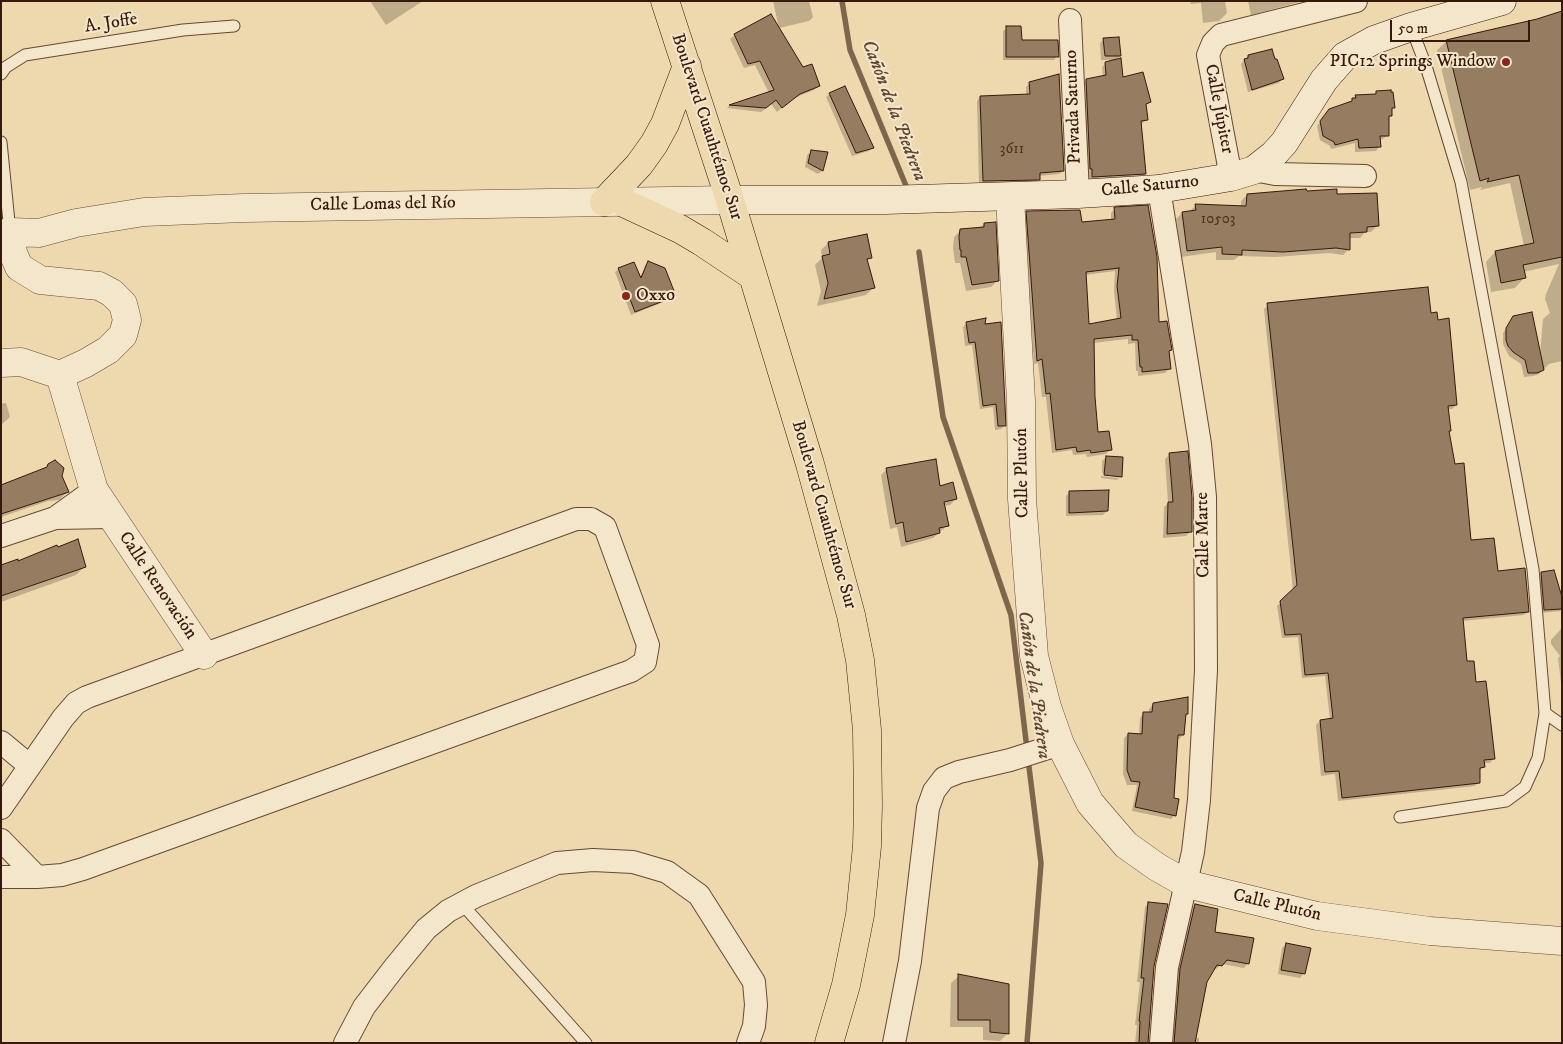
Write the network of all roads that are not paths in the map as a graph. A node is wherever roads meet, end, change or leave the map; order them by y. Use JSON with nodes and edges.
{"nodes":[{"id":1,"x":665,"y":1,"type":"edge"},
{"id":2,"x":1356,"y":1,"type":"edge"},
{"id":3,"x":1500,"y":1,"type":"edge"},
{"id":4,"x":1070,"y":20,"type":"dead end"},
{"id":5,"x":234,"y":26,"type":"dead end"},
{"id":6,"x":1411,"y":27,"type":"junction"},
{"id":7,"x":687,"y":66,"type":"junction"},
{"id":8,"x":1,"y":74,"type":"edge"},
{"id":9,"x":1,"y":142,"type":"edge"},
{"id":10,"x":1242,"y":174,"type":"junction"},
{"id":11,"x":1365,"y":176,"type":"dead end"},
{"id":12,"x":1159,"y":189,"type":"junction"},
{"id":13,"x":1078,"y":194,"type":"junction"},
{"id":14,"x":1010,"y":197,"type":"junction"},
{"id":15,"x":730,"y":200,"type":"junction"},
{"id":16,"x":614,"y":202,"type":"junction"},
{"id":17,"x":6,"y":244,"type":"edge"},
{"id":18,"x":753,"y":276,"type":"junction"},
{"id":19,"x":8,"y":366,"type":"edge"},
{"id":20,"x":60,"y":375,"type":"junction"},
{"id":21,"x":94,"y":490,"type":"junction"},
{"id":22,"x":111,"y":517,"type":"junction"},
{"id":23,"x":55,"y":518,"type":"junction"},
{"id":24,"x":1,"y":536,"type":"edge"},
{"id":25,"x":204,"y":654,"type":"junction"},
{"id":26,"x":1545,"y":713,"type":"junction"},
{"id":27,"x":1562,"y":725,"type":"edge"},
{"id":28,"x":1,"y":742,"type":"edge"},
{"id":29,"x":1048,"y":748,"type":"junction"},
{"id":30,"x":30,"y":766,"type":"junction"},
{"id":31,"x":1,"y":808,"type":"edge"},
{"id":32,"x":1400,"y":817,"type":"dead end"},
{"id":33,"x":1,"y":840,"type":"edge"},
{"id":34,"x":1,"y":877,"type":"edge"},
{"id":35,"x":37,"y":877,"type":"junction"},
{"id":36,"x":1187,"y":884,"type":"junction"},
{"id":37,"x":462,"y":904,"type":"junction"},
{"id":38,"x":1562,"y":941,"type":"edge"},
{"id":39,"x":345,"y":1043,"type":"edge"},
{"id":40,"x":586,"y":1043,"type":"edge"},
{"id":41,"x":748,"y":1043,"type":"edge"},
{"id":42,"x":830,"y":1043,"type":"edge"},
{"id":43,"x":894,"y":1043,"type":"edge"},
{"id":44,"x":1161,"y":1043,"type":"edge"}],
"edges":[{"from":1,"to":7,"type":"main road","name":"Boulevard Cuauhtémoc Sur"},
{"from":2,"to":10,"type":"street","name":"Calle Júpiter"},
{"from":3,"to":6,"type":"street"},
{"from":4,"to":13,"type":"street","name":"Privada Saturno"},
{"from":5,"to":8,"type":"lane","name":"A. Joffe"},
{"from":6,"to":10,"type":"street"},
{"from":6,"to":26,"type":"lane"},
{"from":7,"to":15,"type":"main road","name":"Boulevard Cuauhtémoc Sur"},
{"from":7,"to":16,"type":"main road"},
{"from":9,"to":17,"type":"lane"},
{"from":10,"to":11,"type":"street"},
{"from":10,"to":12,"type":"street","name":"Calle Saturno"},
{"from":12,"to":13,"type":"street","name":"Calle Saturno"},
{"from":12,"to":36,"type":"street","name":"Calle Marte"},
{"from":13,"to":14,"type":"street","name":"Calle Saturno"},
{"from":14,"to":15,"type":"street","name":"Calle Saturno"},
{"from":14,"to":29,"type":"street","name":"Calle Plutón"},
{"from":15,"to":16,"type":"street","name":"Calle Lomas del Río"},
{"from":15,"to":18,"type":"main road","name":"Boulevard Cuauhtémoc Sur"},
{"from":16,"to":17,"type":"street","name":"Calle Lomas del Río"},
{"from":16,"to":18,"type":"main road"},
{"from":17,"to":20,"type":"street"},
{"from":18,"to":42,"type":"main road","name":"Boulevard Cuauhtémoc Sur"},
{"from":19,"to":20,"type":"street"},
{"from":20,"to":21,"type":"street","name":"Calle Renovación"},
{"from":21,"to":22,"type":"street","name":"Calle Renovación"},
{"from":21,"to":23,"type":"street","name":"Calle Renovación"},
{"from":22,"to":23,"type":"street","name":"Calle Renovación"},
{"from":22,"to":25,"type":"street","name":"Calle Renovación"},
{"from":23,"to":24,"type":"street","name":"Calle Renovación"},
{"from":25,"to":30,"type":"street"},
{"from":25,"to":35,"type":"street"},
{"from":26,"to":27,"type":"lane"},
{"from":26,"to":32,"type":"lane"},
{"from":28,"to":30,"type":"street"},
{"from":29,"to":36,"type":"street","name":"Calle Plutón"},
{"from":29,"to":43,"type":"street"},
{"from":30,"to":31,"type":"street"},
{"from":33,"to":35,"type":"street"},
{"from":34,"to":35,"type":"street"},
{"from":36,"to":38,"type":"street","name":"Calle Plutón"},
{"from":36,"to":44,"type":"street","name":"Calle Marte"},
{"from":37,"to":39,"type":"street"},
{"from":37,"to":40,"type":"lane"},
{"from":37,"to":41,"type":"street"}]}
